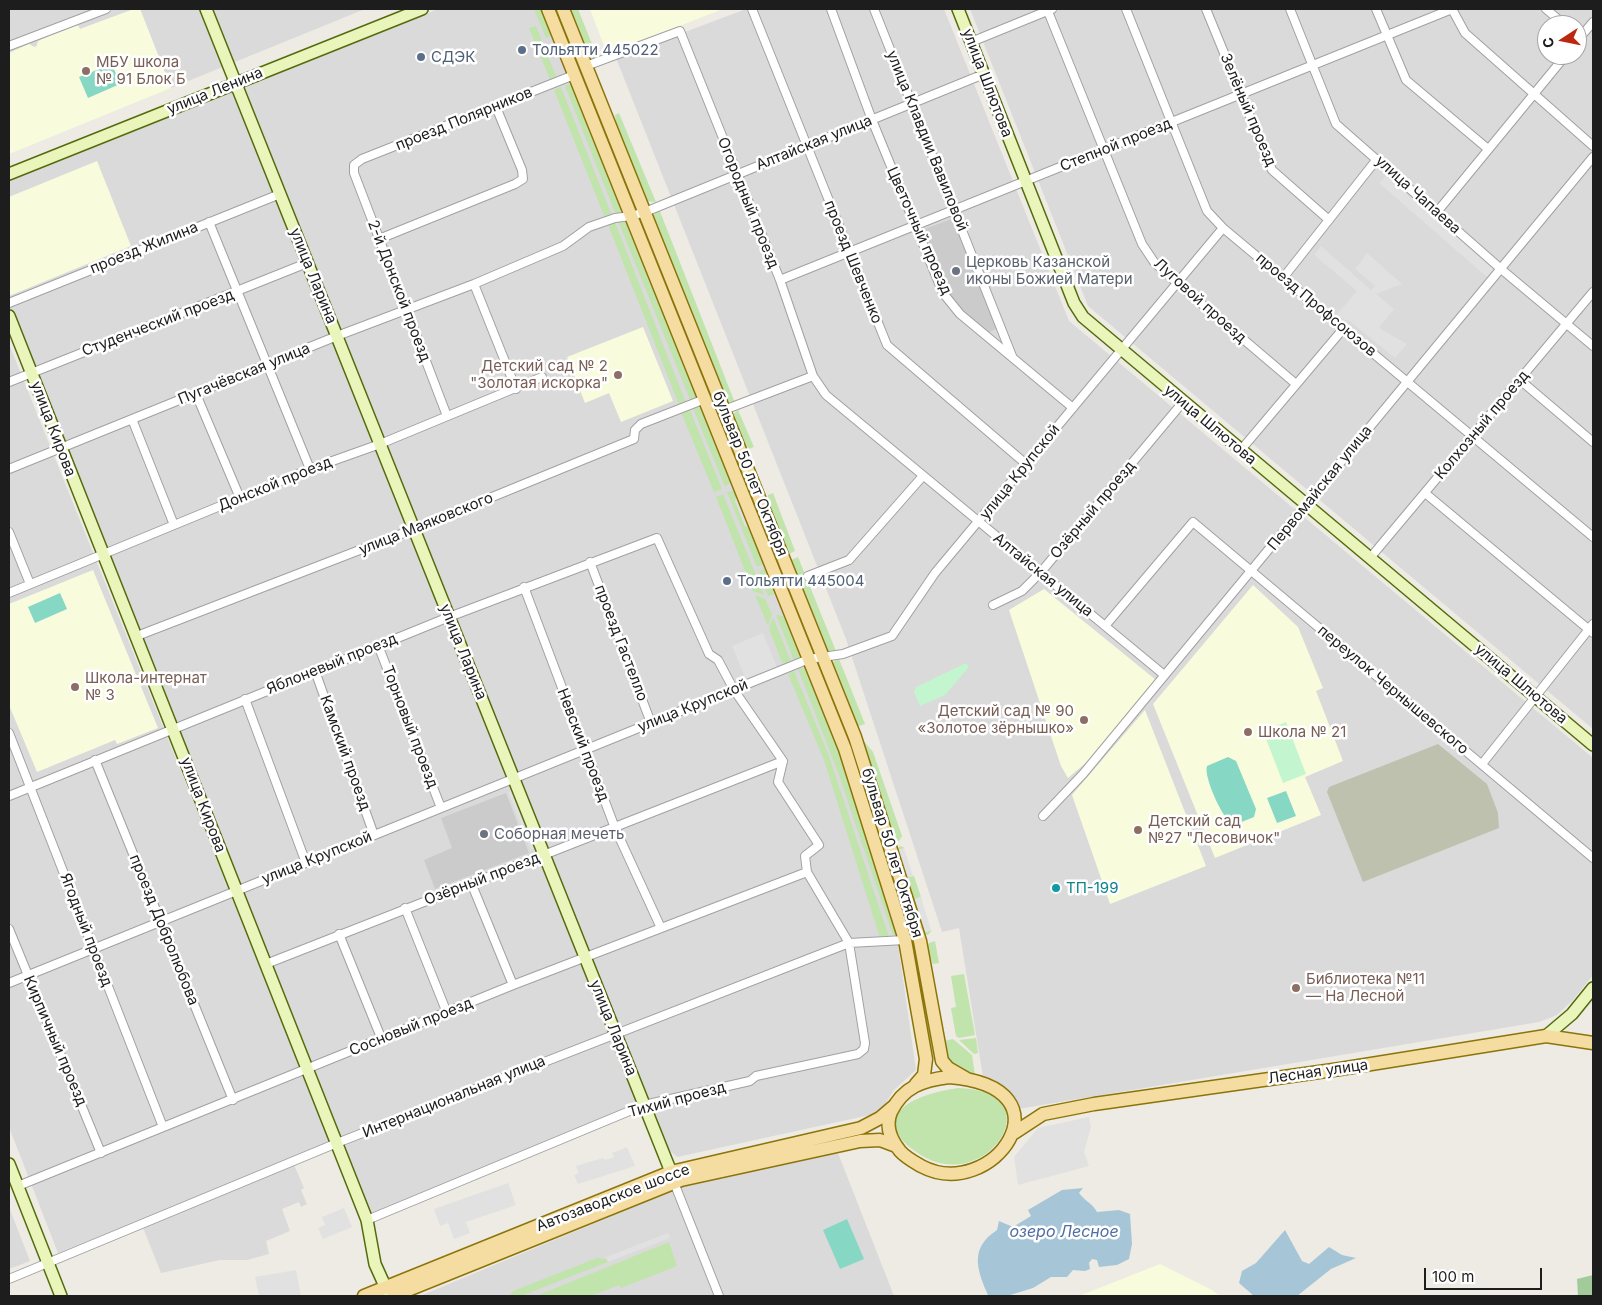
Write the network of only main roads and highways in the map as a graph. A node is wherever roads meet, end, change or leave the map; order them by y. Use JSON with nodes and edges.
{"nodes":[{"id":1,"x":548,"y":9,"type":"edge"},
{"id":2,"x":563,"y":9,"type":"edge"},
{"id":3,"x":1593,"y":1043,"type":"edge"},
{"id":4,"x":967,"y":1079,"type":"junction"},
{"id":5,"x":916,"y":1084,"type":"junction"},
{"id":6,"x":894,"y":1106,"type":"junction"},
{"id":7,"x":1012,"y":1108,"type":"junction"},
{"id":8,"x":1043,"y":1114,"type":"junction"},
{"id":9,"x":1014,"y":1133,"type":"junction"},
{"id":10,"x":896,"y":1146,"type":"junction"},
{"id":11,"x":672,"y":1177,"type":"junction"},
{"id":12,"x":389,"y":1293,"type":"edge"},
{"id":13,"x":364,"y":1296,"type":"edge"}],
"edges":[{"from":1,"to":5,"type":"main road","name":"бульвар 50 лет Октября"},
{"from":2,"to":4,"type":"main road","name":"бульвар 50 лет Октября"},
{"from":3,"to":8,"type":"main road","name":"Лесная улица"},
{"from":4,"to":5,"type":"main road"},
{"from":4,"to":7,"type":"main road"},
{"from":5,"to":6,"type":"main road"},
{"from":6,"to":10,"type":"main road"},
{"from":6,"to":11,"type":"main road","name":"Автозаводское шоссе"},
{"from":7,"to":8,"type":"main road","name":"Лесная улица"},
{"from":7,"to":9,"type":"main road"},
{"from":8,"to":9,"type":"main road","name":"Лесная улица"},
{"from":9,"to":10,"type":"main road"},
{"from":10,"to":11,"type":"main road","name":"Автозаводское шоссе"},
{"from":11,"to":12,"type":"main road","name":"Автозаводское шоссе"},
{"from":12,"to":13,"type":"main road","name":"Автозаводское шоссе"}]}
